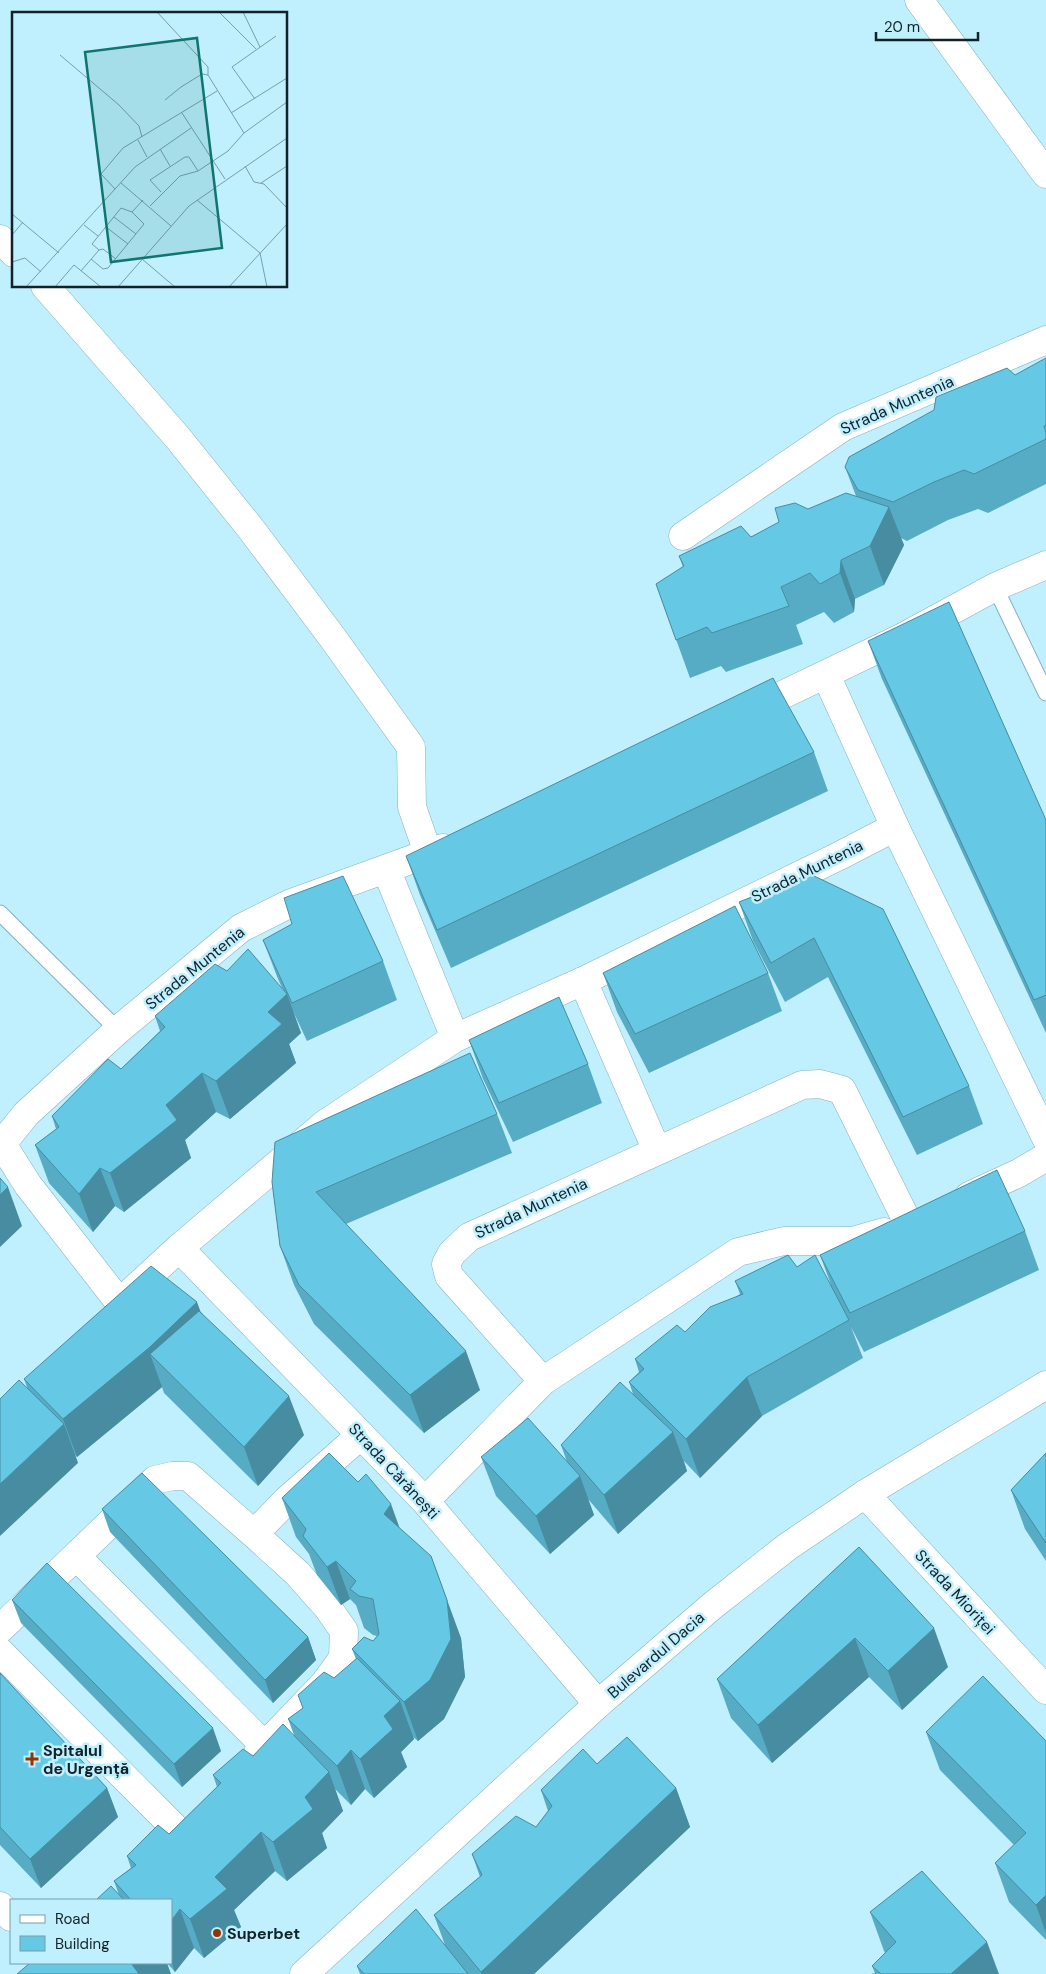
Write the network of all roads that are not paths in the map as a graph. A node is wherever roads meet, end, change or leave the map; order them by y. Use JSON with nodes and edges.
{"nodes":[{"id":1,"x":918,"y":0,"type":"edge"},
{"id":2,"x":1046,"y":174,"type":"edge"},
{"id":3,"x":0,"y":239,"type":"edge"},
{"id":4,"x":12,"y":251,"type":"edge"},
{"id":5,"x":47,"y":288,"type":"edge"},
{"id":6,"x":1046,"y":340,"type":"edge"},
{"id":7,"x":683,"y":536,"type":"dead end"},
{"id":8,"x":1046,"y":565,"type":"edge"},
{"id":9,"x":996,"y":587,"type":"junction"},
{"id":10,"x":826,"y":675,"type":"junction"},
{"id":11,"x":1046,"y":693,"type":"edge"},
{"id":12,"x":730,"y":719,"type":"edge"},
{"id":13,"x":895,"y":827,"type":"junction"},
{"id":14,"x":470,"y":838,"type":"edge"},
{"id":15,"x":428,"y":854,"type":"junction"},
{"id":16,"x":386,"y":869,"type":"junction"},
{"id":17,"x":0,"y":913,"type":"edge"},
{"id":18,"x":583,"y":980,"type":"junction"},
{"id":19,"x":118,"y":1030,"type":"junction"},
{"id":20,"x":456,"y":1038,"type":"junction"},
{"id":21,"x":1046,"y":1138,"type":"edge"},
{"id":22,"x":658,"y":1150,"type":"junction"},
{"id":23,"x":1046,"y":1157,"type":"edge"},
{"id":24,"x":909,"y":1225,"type":"junction"},
{"id":25,"x":179,"y":1248,"type":"junction"},
{"id":26,"x":119,"y":1302,"type":"junction"},
{"id":27,"x":98,"y":1321,"type":"edge"},
{"id":28,"x":543,"y":1381,"type":"junction"},
{"id":29,"x":1046,"y":1385,"type":"edge"},
{"id":30,"x":361,"y":1435,"type":"junction"},
{"id":31,"x":865,"y":1494,"type":"junction"},
{"id":32,"x":425,"y":1501,"type":"junction"},
{"id":33,"x":254,"y":1534,"type":"junction"},
{"id":34,"x":76,"y":1556,"type":"junction"},
{"id":35,"x":0,"y":1629,"type":"edge"},
{"id":36,"x":0,"y":1652,"type":"edge"},
{"id":37,"x":1046,"y":1690,"type":"edge"},
{"id":38,"x":598,"y":1704,"type":"junction"},
{"id":39,"x":266,"y":1746,"type":"junction"},
{"id":40,"x":238,"y":1772,"type":"edge"},
{"id":41,"x":198,"y":1811,"type":"edge"},
{"id":42,"x":177,"y":1830,"type":"junction"},
{"id":43,"x":156,"y":1849,"type":"edge"},
{"id":44,"x":0,"y":1906,"type":"edge"},
{"id":45,"x":10,"y":1916,"type":"edge"},
{"id":46,"x":304,"y":1974,"type":"edge"}],
"edges":[{"from":1,"to":2,"type":"street"},
{"from":3,"to":4,"type":"street"},
{"from":5,"to":15,"type":"street"},
{"from":6,"to":7,"type":"street","name":"Strada Muntenia"},
{"from":8,"to":9,"type":"street"},
{"from":9,"to":10,"type":"street"},
{"from":9,"to":11,"type":"lane"},
{"from":10,"to":12,"type":"street"},
{"from":10,"to":13,"type":"street"},
{"from":13,"to":18,"type":"street","name":"Strada Muntenia"},
{"from":13,"to":21,"type":"street"},
{"from":14,"to":15,"type":"street","name":"Strada Muntenia"},
{"from":15,"to":16,"type":"street","name":"Strada Muntenia"},
{"from":16,"to":19,"type":"street","name":"Strada Muntenia"},
{"from":16,"to":20,"type":"street"},
{"from":17,"to":19,"type":"lane"},
{"from":18,"to":20,"type":"street","name":"Strada Muntenia"},
{"from":18,"to":22,"type":"street"},
{"from":19,"to":26,"type":"street","name":"Strada Muntenia"},
{"from":20,"to":25,"type":"street","name":"Strada Muntenia"},
{"from":22,"to":24,"type":"street","name":"Strada Muntenia"},
{"from":22,"to":28,"type":"street","name":"Strada Muntenia"},
{"from":23,"to":24,"type":"street"},
{"from":24,"to":28,"type":"street"},
{"from":25,"to":26,"type":"street","name":"Strada Muntenia"},
{"from":25,"to":30,"type":"street","name":"Strada Cărănești"},
{"from":26,"to":27,"type":"street","name":"Strada Muntenia"},
{"from":28,"to":32,"type":"street"},
{"from":29,"to":31,"type":"street","name":"Bulevardul Dacia"},
{"from":30,"to":32,"type":"street","name":"Strada Cărănești"},
{"from":30,"to":33,"type":"street"},
{"from":31,"to":37,"type":"street","name":"Strada Mioriței"},
{"from":31,"to":38,"type":"street","name":"Bulevardul Dacia"},
{"from":32,"to":38,"type":"street","name":"Strada Cărănești"},
{"from":33,"to":34,"type":"street"},
{"from":33,"to":39,"type":"street"},
{"from":34,"to":35,"type":"street"},
{"from":34,"to":39,"type":"street"},
{"from":36,"to":42,"type":"street"},
{"from":38,"to":46,"type":"street","name":"Bulevardul Dacia"},
{"from":39,"to":40,"type":"street"},
{"from":41,"to":42,"type":"street"},
{"from":42,"to":43,"type":"street"},
{"from":44,"to":45,"type":"street"}]}
